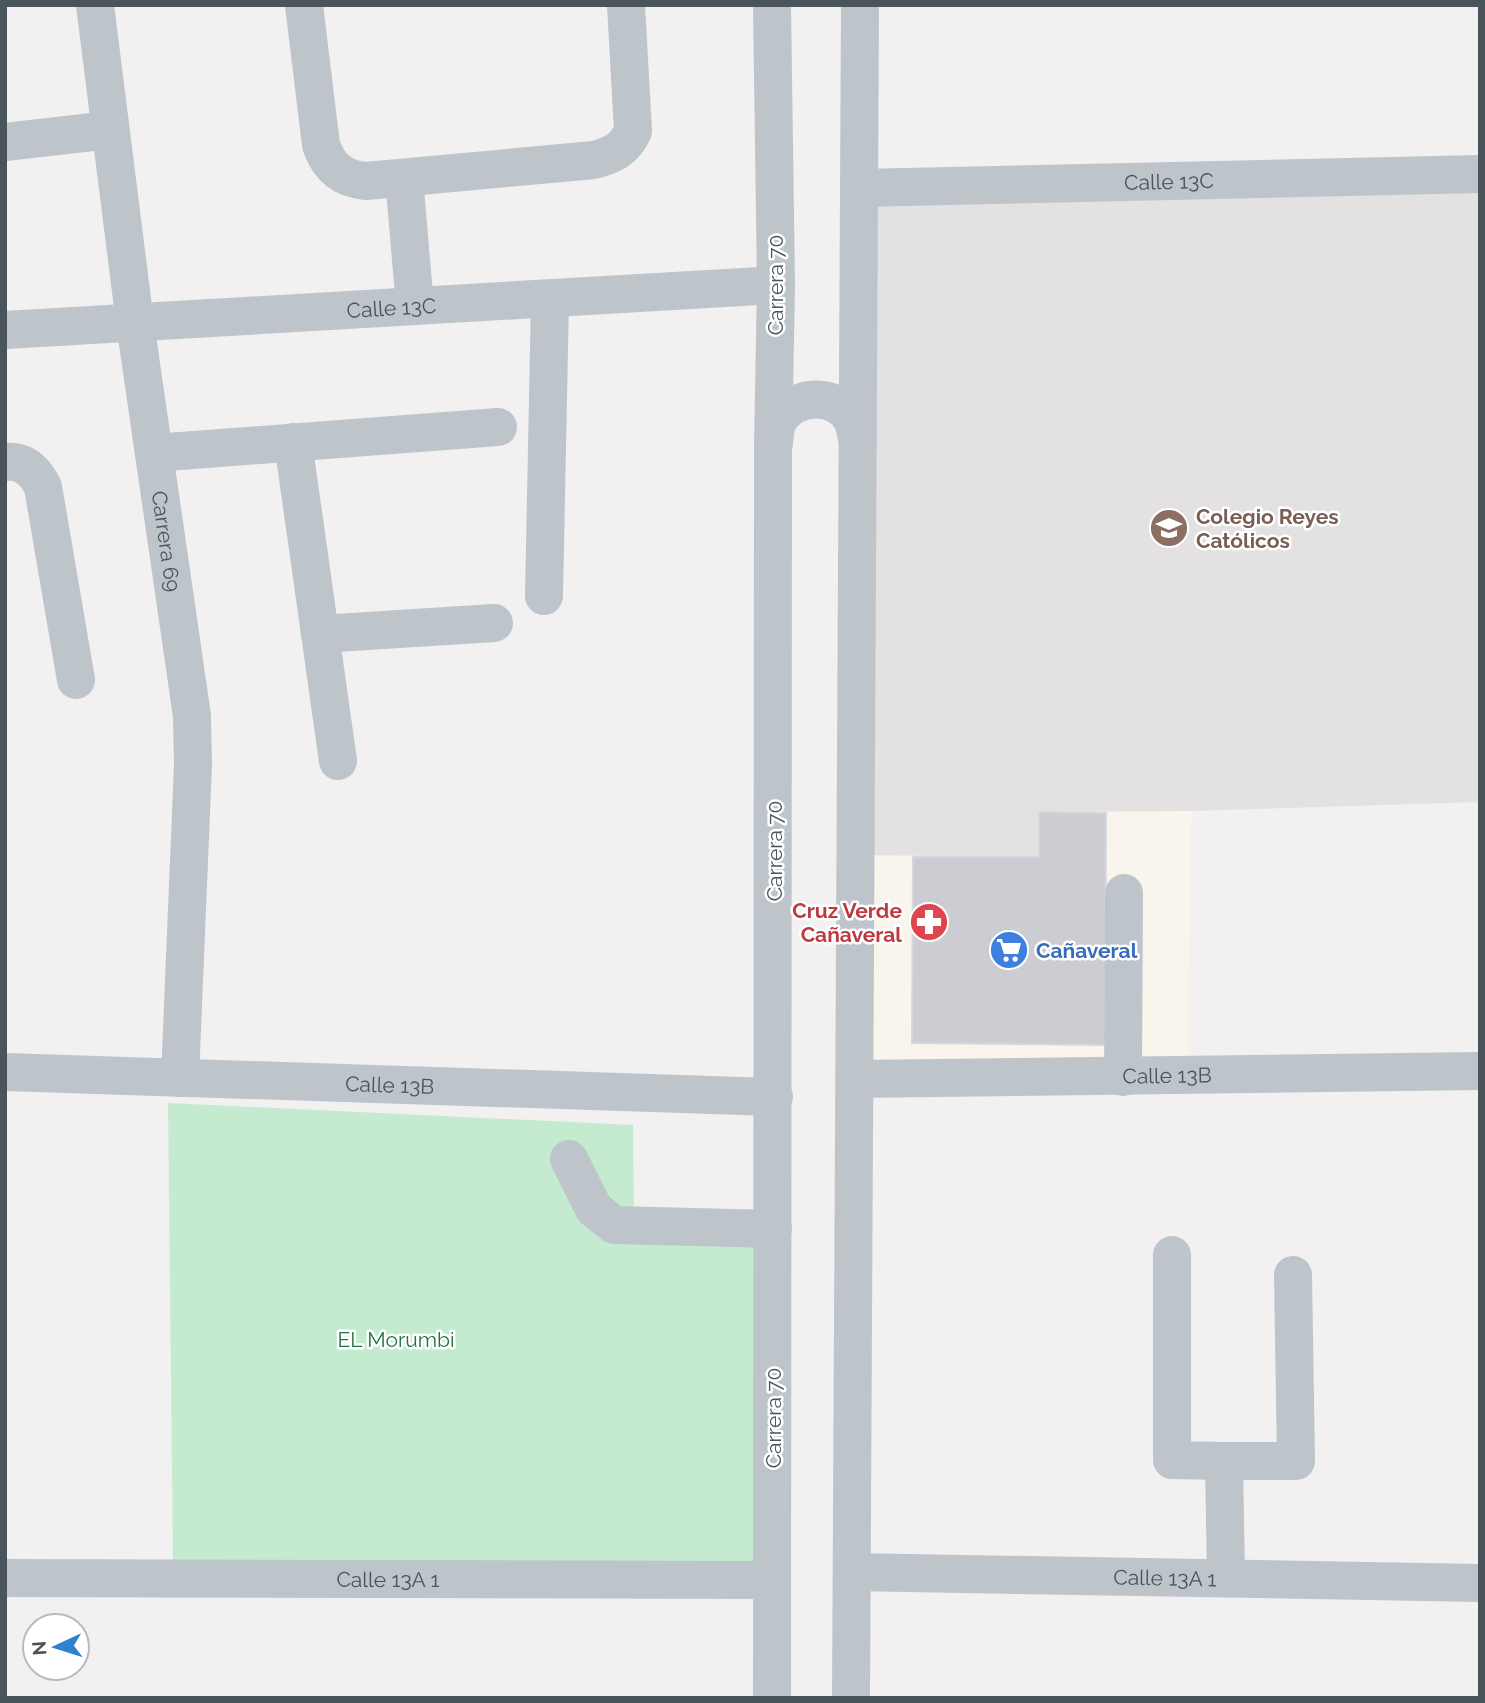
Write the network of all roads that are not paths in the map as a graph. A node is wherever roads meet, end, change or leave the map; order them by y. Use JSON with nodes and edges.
{"nodes":[{"id":1,"x":95,"y":5,"type":"edge"},
{"id":2,"x":304,"y":5,"type":"edge"},
{"id":3,"x":626,"y":5,"type":"edge"},
{"id":4,"x":772,"y":5,"type":"edge"},
{"id":5,"x":860,"y":5,"type":"edge"},
{"id":6,"x":110,"y":130,"type":"junction"},
{"id":7,"x":5,"y":142,"type":"edge"},
{"id":8,"x":1480,"y":174,"type":"edge"},
{"id":9,"x":404,"y":178,"type":"junction"},
{"id":10,"x":859,"y":188,"type":"junction"},
{"id":11,"x":776,"y":285,"type":"junction"},
{"id":12,"x":550,"y":299,"type":"junction"},
{"id":13,"x":415,"y":306,"type":"junction"},
{"id":14,"x":135,"y":323,"type":"junction"},
{"id":15,"x":5,"y":330,"type":"edge"},
{"id":16,"x":498,"y":427,"type":"dead end"},
{"id":17,"x":293,"y":442,"type":"junction"},
{"id":18,"x":858,"y":442,"type":"junction"},
{"id":19,"x":773,"y":445,"type":"junction"},
{"id":20,"x":154,"y":453,"type":"junction"},
{"id":21,"x":5,"y":461,"type":"edge"},
{"id":22,"x":544,"y":596,"type":"dead end"},
{"id":23,"x":494,"y":623,"type":"dead end"},
{"id":24,"x":320,"y":634,"type":"junction"},
{"id":25,"x":76,"y":680,"type":"dead end"},
{"id":26,"x":338,"y":761,"type":"dead end"},
{"id":27,"x":1124,"y":893,"type":"dead end"},
{"id":28,"x":1480,"y":1071,"type":"edge"},
{"id":29,"x":5,"y":1072,"type":"edge"},
{"id":30,"x":1123,"y":1077,"type":"junction"},
{"id":31,"x":180,"y":1078,"type":"junction"},
{"id":32,"x":855,"y":1079,"type":"junction"},
{"id":33,"x":774,"y":1097,"type":"junction"},
{"id":34,"x":569,"y":1158,"type":"dead end"},
{"id":35,"x":773,"y":1228,"type":"junction"},
{"id":36,"x":1172,"y":1255,"type":"dead end"},
{"id":37,"x":1293,"y":1275,"type":"dead end"},
{"id":38,"x":1224,"y":1461,"type":"junction"},
{"id":39,"x":852,"y":1572,"type":"junction"},
{"id":40,"x":5,"y":1578,"type":"edge"},
{"id":41,"x":1226,"y":1578,"type":"junction"},
{"id":42,"x":772,"y":1580,"type":"junction"},
{"id":43,"x":1480,"y":1583,"type":"edge"},
{"id":44,"x":772,"y":1698,"type":"edge"},
{"id":45,"x":851,"y":1698,"type":"edge"}],
"edges":[{"from":1,"to":6,"type":"street","name":"Carrera 69"},
{"from":2,"to":9,"type":"street"},
{"from":3,"to":9,"type":"street"},
{"from":4,"to":11,"type":"street","name":"Carrera 70"},
{"from":5,"to":10,"type":"street"},
{"from":6,"to":7,"type":"street"},
{"from":6,"to":14,"type":"street","name":"Carrera 69"},
{"from":8,"to":10,"type":"street","name":"Calle 13C"},
{"from":9,"to":13,"type":"street"},
{"from":10,"to":18,"type":"street"},
{"from":11,"to":12,"type":"street","name":"Calle 13C"},
{"from":11,"to":19,"type":"street","name":"Carrera 70"},
{"from":12,"to":13,"type":"street","name":"Calle 13C"},
{"from":12,"to":22,"type":"street"},
{"from":13,"to":14,"type":"street","name":"Calle 13C"},
{"from":14,"to":15,"type":"street","name":"Calle 13C"},
{"from":14,"to":20,"type":"street","name":"Carrera 69"},
{"from":16,"to":17,"type":"street"},
{"from":17,"to":20,"type":"street"},
{"from":17,"to":24,"type":"street"},
{"from":18,"to":19,"type":"street"},
{"from":18,"to":32,"type":"street"},
{"from":19,"to":33,"type":"street","name":"Carrera 70"},
{"from":20,"to":31,"type":"street","name":"Carrera 69"},
{"from":21,"to":25,"type":"street"},
{"from":23,"to":24,"type":"street"},
{"from":24,"to":26,"type":"street"},
{"from":27,"to":30,"type":"street"},
{"from":28,"to":30,"type":"street","name":"Calle 13B"},
{"from":29,"to":31,"type":"street","name":"Calle 13B"},
{"from":30,"to":32,"type":"street","name":"Calle 13B"},
{"from":31,"to":33,"type":"street","name":"Calle 13B"},
{"from":32,"to":39,"type":"street"},
{"from":33,"to":35,"type":"street","name":"Carrera 70"},
{"from":34,"to":35,"type":"street"},
{"from":35,"to":42,"type":"street","name":"Carrera 70"},
{"from":36,"to":38,"type":"street"},
{"from":37,"to":38,"type":"street"},
{"from":38,"to":41,"type":"street"},
{"from":39,"to":41,"type":"street","name":"Calle 13A 1"},
{"from":39,"to":45,"type":"street"},
{"from":40,"to":42,"type":"street","name":"Calle 13A 1"},
{"from":41,"to":43,"type":"street","name":"Calle 13A 1"},
{"from":42,"to":44,"type":"street","name":"Carrera 70"}]}
